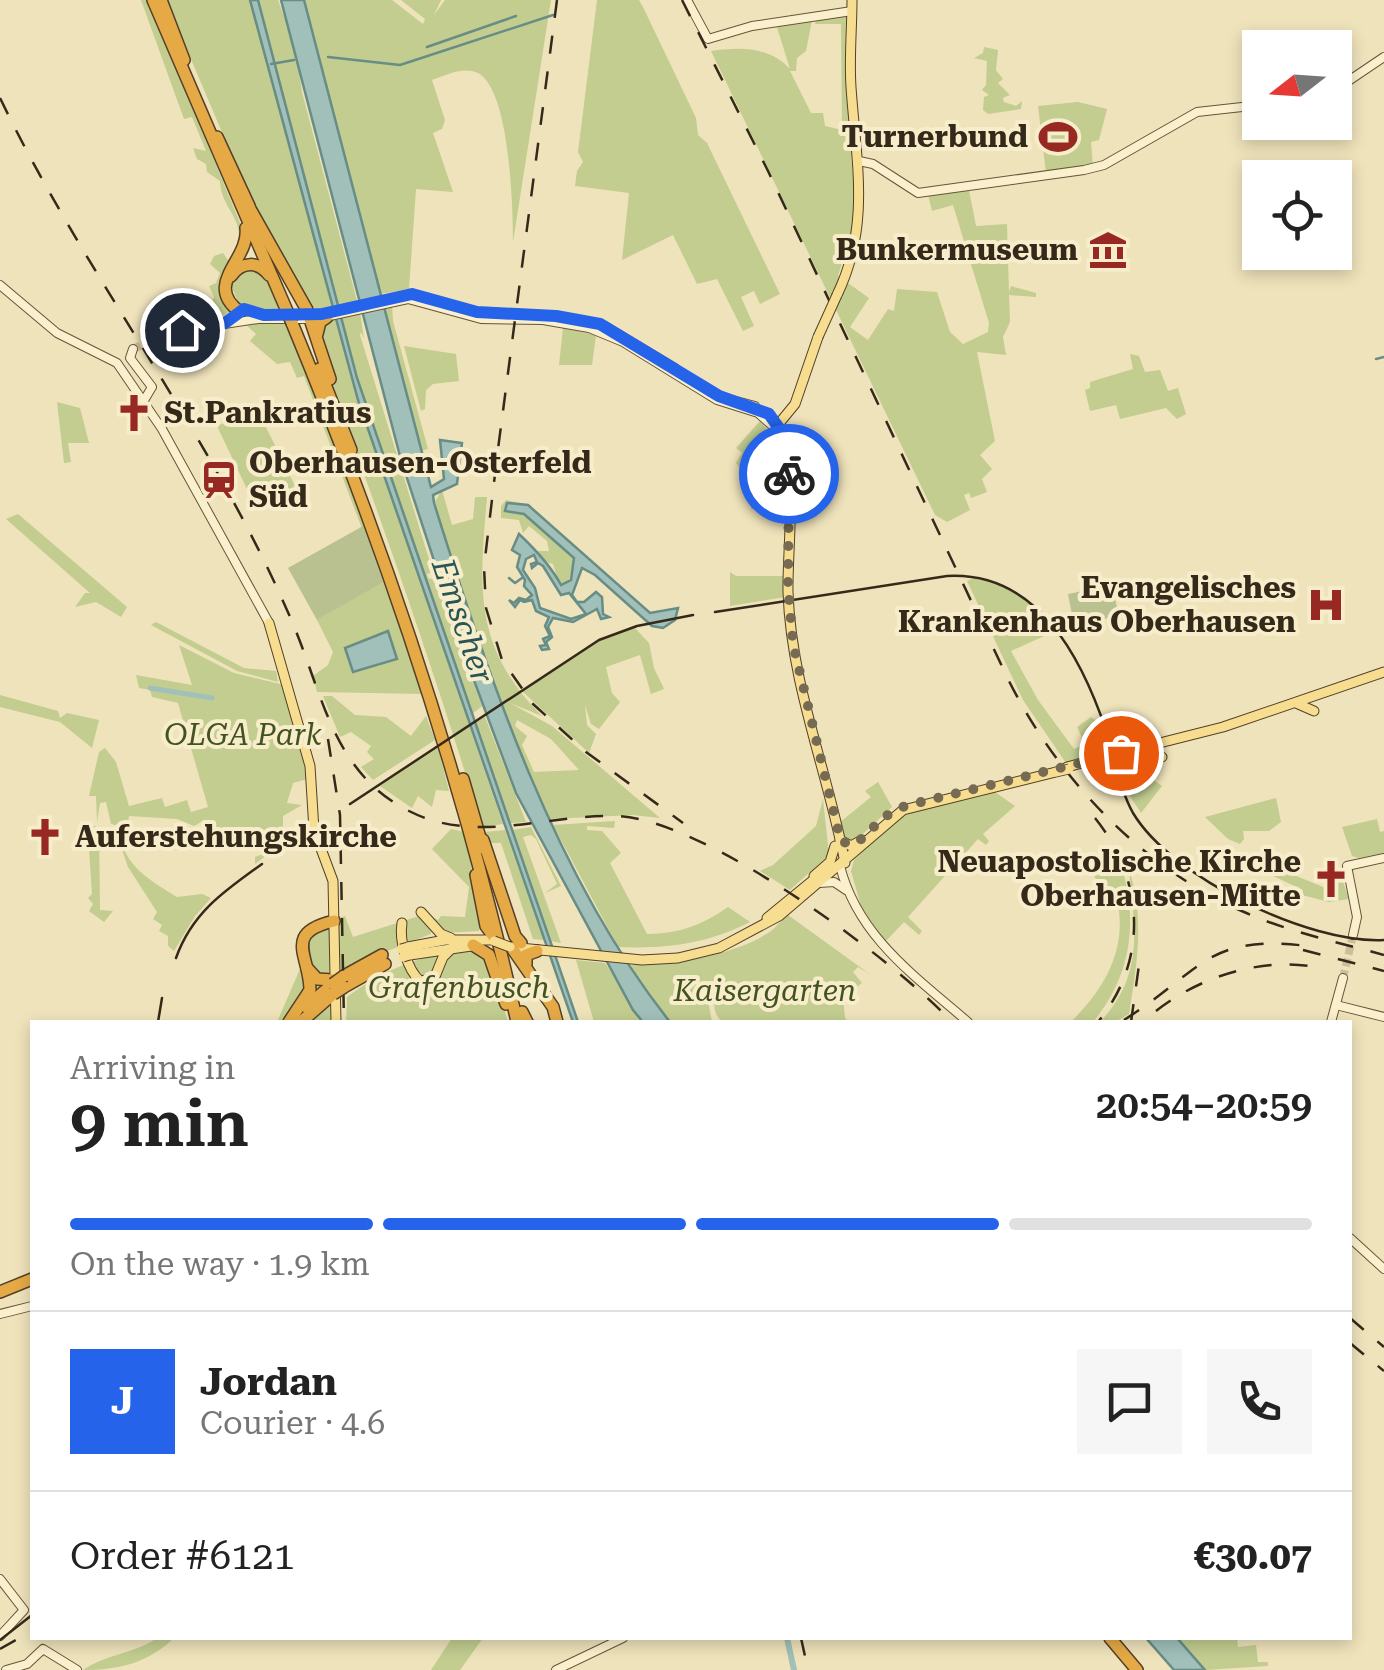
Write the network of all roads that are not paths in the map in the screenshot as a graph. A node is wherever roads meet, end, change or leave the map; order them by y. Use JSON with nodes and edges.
{"nodes":[{"id":1,"x":152,"y":0,"type":"edge"},
{"id":2,"x":161,"y":0,"type":"edge"},
{"id":3,"x":687,"y":0,"type":"edge"},
{"id":4,"x":852,"y":5,"type":"edge"},
{"id":5,"x":1384,"y":57,"type":"edge"},
{"id":6,"x":1352,"y":79,"type":"edge"},
{"id":7,"x":1242,"y":107,"type":"edge"},
{"id":8,"x":860,"y":162,"type":"junction"},
{"id":9,"x":874,"y":167,"type":"junction"},
{"id":10,"x":861,"y":180,"type":"junction"},
{"id":11,"x":246,"y":208,"type":"junction"},
{"id":12,"x":0,"y":285,"type":"edge"},
{"id":13,"x":278,"y":290,"type":"junction"},
{"id":14,"x":309,"y":314,"type":"junction"},
{"id":15,"x":237,"y":316,"type":"junction"},
{"id":16,"x":164,"y":335,"type":"tunnel mouth"},
{"id":17,"x":133,"y":350,"type":"dead end"},
{"id":18,"x":140,"y":397,"type":"junction"},
{"id":19,"x":341,"y":424,"type":"junction"},
{"id":20,"x":778,"y":427,"type":"junction"},
{"id":21,"x":269,"y":623,"type":"joint"},
{"id":22,"x":1384,"y":673,"type":"edge"},
{"id":23,"x":1314,"y":703,"type":"junction"},
{"id":24,"x":1149,"y":748,"type":"junction"},
{"id":25,"x":1162,"y":757,"type":"dead end"},
{"id":26,"x":994,"y":784,"type":"junction"},
{"id":27,"x":468,"y":822,"type":"junction"},
{"id":28,"x":480,"y":833,"type":"junction"},
{"id":29,"x":862,"y":840,"type":"junction"},
{"id":30,"x":838,"y":843,"type":"junction"},
{"id":31,"x":1384,"y":858,"type":"edge"},
{"id":32,"x":842,"y":862,"type":"junction"},
{"id":33,"x":818,"y":883,"type":"junction"},
{"id":34,"x":804,"y":885,"type":"junction"},
{"id":35,"x":847,"y":891,"type":"junction"},
{"id":36,"x":482,"y":911,"type":"junction"},
{"id":37,"x":421,"y":912,"type":"dead end"},
{"id":38,"x":334,"y":923,"type":"junction"},
{"id":39,"x":402,"y":923,"type":"dead end"},
{"id":40,"x":431,"y":923,"type":"junction"},
{"id":41,"x":866,"y":926,"type":"junction"},
{"id":42,"x":756,"y":928,"type":"junction"},
{"id":43,"x":1353,"y":935,"type":"tunnel mouth"},
{"id":44,"x":473,"y":942,"type":"junction"},
{"id":45,"x":454,"y":943,"type":"junction"},
{"id":46,"x":505,"y":944,"type":"junction"},
{"id":47,"x":423,"y":947,"type":"junction"},
{"id":48,"x":540,"y":949,"type":"junction"},
{"id":49,"x":383,"y":960,"type":"joint"},
{"id":50,"x":304,"y":962,"type":"junction"},
{"id":51,"x":494,"y":966,"type":"junction"},
{"id":52,"x":527,"y":968,"type":"junction"},
{"id":53,"x":438,"y":971,"type":"junction"},
{"id":54,"x":1344,"y":978,"type":"tunnel mouth"},
{"id":55,"x":337,"y":984,"type":"junction"},
{"id":56,"x":1336,"y":1005,"type":"junction"},
{"id":57,"x":1384,"y":1017,"type":"edge"},
{"id":58,"x":291,"y":1020,"type":"edge"},
{"id":59,"x":292,"y":1020,"type":"edge"},
{"id":60,"x":306,"y":1020,"type":"edge"},
{"id":61,"x":336,"y":1020,"type":"edge"},
{"id":62,"x":520,"y":1020,"type":"edge"},
{"id":63,"x":556,"y":1020,"type":"edge"},
{"id":64,"x":556,"y":1020,"type":"edge"},
{"id":65,"x":966,"y":1020,"type":"edge"},
{"id":66,"x":1332,"y":1020,"type":"edge"},
{"id":67,"x":1352,"y":1240,"type":"edge"},
{"id":68,"x":1384,"y":1270,"type":"edge"},
{"id":69,"x":30,"y":1282,"type":"edge"},
{"id":70,"x":0,"y":1294,"type":"edge"},
{"id":71,"x":30,"y":1306,"type":"edge"},
{"id":72,"x":0,"y":1314,"type":"edge"},
{"id":73,"x":0,"y":1580,"type":"edge"},
{"id":74,"x":0,"y":1636,"type":"edge"},
{"id":75,"x":618,"y":1640,"type":"edge"},
{"id":76,"x":1112,"y":1640,"type":"edge"},
{"id":77,"x":1121,"y":1640,"type":"edge"},
{"id":78,"x":6,"y":1670,"type":"edge"},
{"id":79,"x":77,"y":1670,"type":"edge"},
{"id":80,"x":556,"y":1670,"type":"edge"},
{"id":81,"x":1137,"y":1670,"type":"edge"},
{"id":82,"x":1145,"y":1670,"type":"edge"}],
"edges":[{"from":1,"to":11,"type":"highway"},
{"from":2,"to":11,"type":"highway"},
{"from":3,"to":4,"type":"main road"},
{"from":4,"to":8,"type":"main road"},
{"from":5,"to":6,"type":"main road"},
{"from":7,"to":9,"type":"main road"},
{"from":8,"to":9,"type":"main road"},
{"from":8,"to":10,"type":"main road"},
{"from":9,"to":10,"type":"main road"},
{"from":10,"to":20,"type":"main road","bridge":true},
{"from":11,"to":13,"type":"highway"},
{"from":11,"to":14,"type":"highway"},
{"from":11,"to":15,"type":"highway"},
{"from":12,"to":18,"type":"main road"},
{"from":13,"to":14,"type":"highway"},
{"from":13,"to":15,"type":"highway"},
{"from":14,"to":15,"type":"main road"},
{"from":14,"to":15,"type":"main road"},
{"from":14,"to":19,"type":"highway"},
{"from":14,"to":19,"type":"highway"},
{"from":14,"to":20,"type":"main road"},
{"from":14,"to":27,"type":"highway"},
{"from":15,"to":16,"type":"main road"},
{"from":17,"to":18,"type":"main road"},
{"from":18,"to":21,"type":"main road"},
{"from":19,"to":28,"type":"highway"},
{"from":20,"to":30,"type":"main road"},
{"from":21,"to":38,"type":"main road"},
{"from":22,"to":23,"type":"main road"},
{"from":23,"to":24,"type":"main road"},
{"from":23,"to":24,"type":"main road"},
{"from":24,"to":25,"type":"main road"},
{"from":24,"to":26,"type":"main road","bridge":true},
{"from":26,"to":29,"type":"main road"},
{"from":26,"to":32,"type":"main road"},
{"from":27,"to":36,"type":"highway"},
{"from":27,"to":62,"type":"highway"},
{"from":28,"to":46,"type":"highway"},
{"from":28,"to":62,"type":"highway"},
{"from":29,"to":30,"type":"main road"},
{"from":29,"to":32,"type":"main road"},
{"from":30,"to":32,"type":"main road"},
{"from":30,"to":34,"type":"main road"},
{"from":31,"to":43,"type":"main road"},
{"from":32,"to":33,"type":"main road"},
{"from":32,"to":34,"type":"main road"},
{"from":32,"to":35,"type":"main road"},
{"from":32,"to":41,"type":"main road"},
{"from":33,"to":35,"type":"main road"},
{"from":33,"to":42,"type":"main road"},
{"from":34,"to":42,"type":"main road"},
{"from":35,"to":41,"type":"main road"},
{"from":36,"to":44,"type":"highway"},
{"from":36,"to":46,"type":"highway"},
{"from":37,"to":40,"type":"main road"},
{"from":38,"to":50,"type":"highway"},
{"from":38,"to":61,"type":"main road"},
{"from":39,"to":53,"type":"main road"},
{"from":40,"to":45,"type":"main road"},
{"from":40,"to":47,"type":"main road"},
{"from":41,"to":65,"type":"main road"},
{"from":42,"to":48,"type":"main road"},
{"from":44,"to":45,"type":"main road"},
{"from":44,"to":46,"type":"main road"},
{"from":44,"to":51,"type":"highway"},
{"from":45,"to":47,"type":"main road"},
{"from":45,"to":53,"type":"main road"},
{"from":46,"to":48,"type":"main road"},
{"from":46,"to":51,"type":"highway"},
{"from":46,"to":52,"type":"highway"},
{"from":46,"to":63,"type":"highway"},
{"from":47,"to":49,"type":"main road"},
{"from":47,"to":53,"type":"main road"},
{"from":48,"to":52,"type":"highway"},
{"from":49,"to":55,"type":"highway"},
{"from":50,"to":55,"type":"highway"},
{"from":50,"to":58,"type":"highway"},
{"from":51,"to":62,"type":"highway"},
{"from":52,"to":64,"type":"highway"},
{"from":54,"to":56,"type":"main road"},
{"from":55,"to":59,"type":"highway"},
{"from":55,"to":60,"type":"highway"},
{"from":56,"to":57,"type":"main road"},
{"from":56,"to":66,"type":"main road"},
{"from":67,"to":68,"type":"main road"},
{"from":69,"to":70,"type":"highway"},
{"from":71,"to":72,"type":"main road"},
{"from":73,"to":74,"type":"main road"},
{"from":75,"to":80,"type":"main road"},
{"from":76,"to":81,"type":"highway"},
{"from":77,"to":82,"type":"highway"},
{"from":78,"to":79,"type":"main road"}]}
